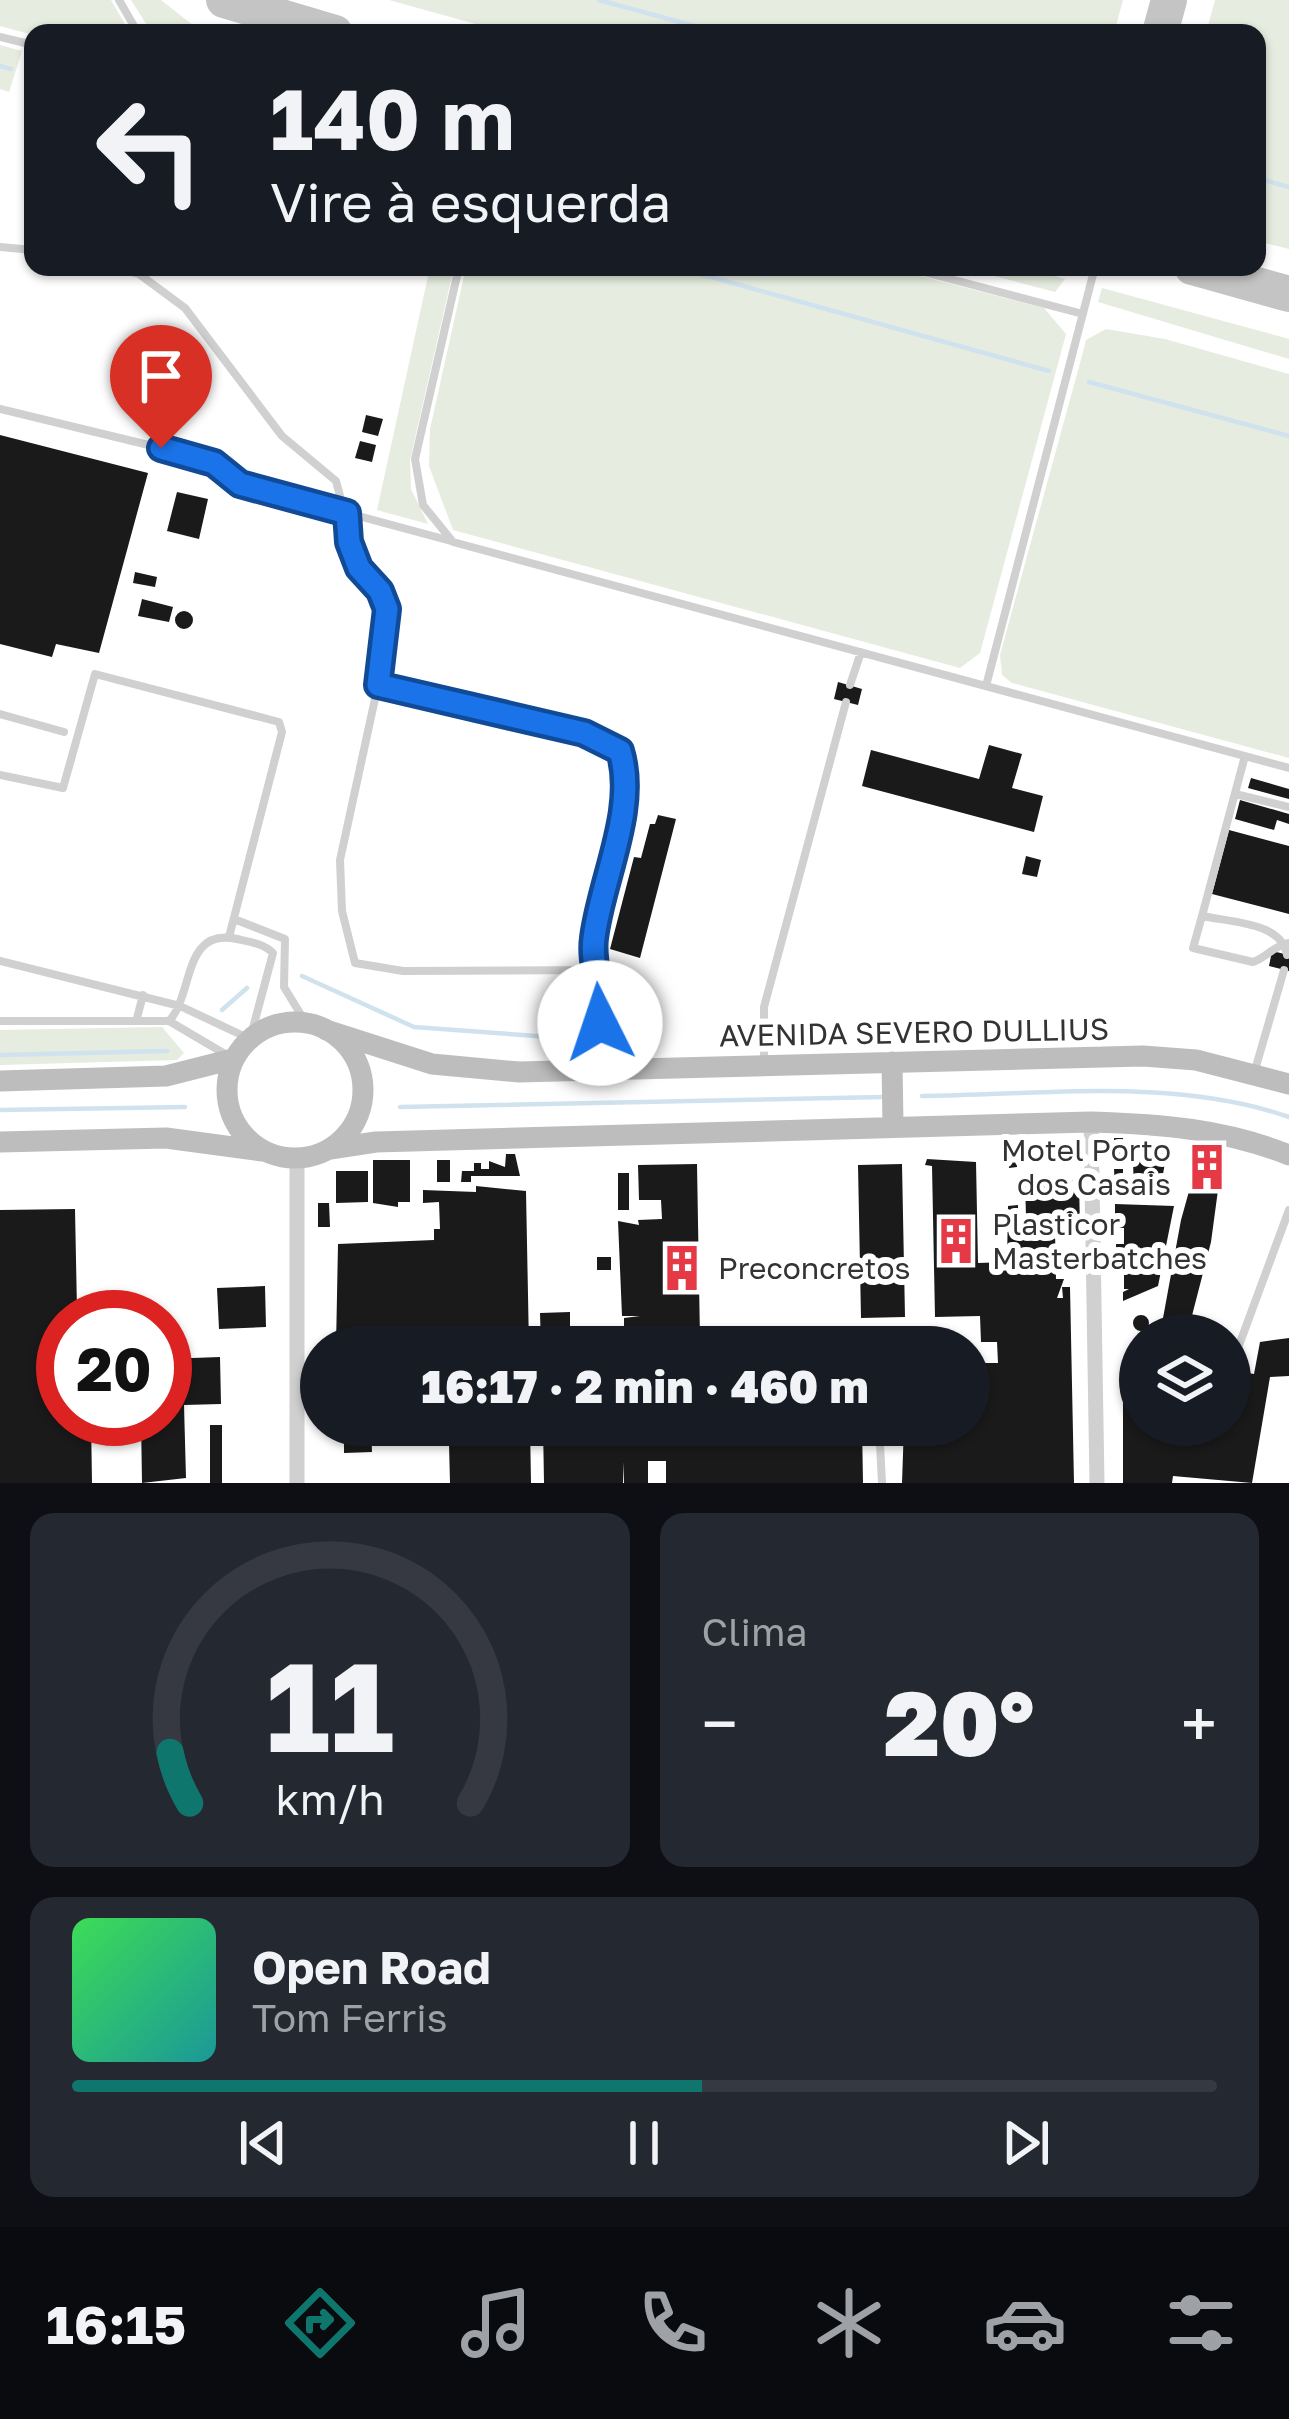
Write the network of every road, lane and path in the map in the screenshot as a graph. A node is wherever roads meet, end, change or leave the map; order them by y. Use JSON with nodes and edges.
{"nodes":[{"id":1,"x":142,"y":276,"type":"edge"},
{"id":2,"x":457,"y":276,"type":"edge"},
{"id":3,"x":939,"y":276,"type":"edge"},
{"id":4,"x":1093,"y":276,"type":"edge"},
{"id":5,"x":1083,"y":314,"type":"junction"},
{"id":6,"x":0,"y":409,"type":"edge"},
{"id":7,"x":347,"y":513,"type":"junction"},
{"id":8,"x":453,"y":542,"type":"junction"},
{"id":9,"x":861,"y":652,"type":"junction"},
{"id":10,"x":378,"y":685,"type":"junction"},
{"id":11,"x":850,"y":686,"type":"dead end"},
{"id":12,"x":986,"y":686,"type":"junction"},
{"id":13,"x":846,"y":702,"type":"dead end"},
{"id":14,"x":0,"y":715,"type":"edge"},
{"id":15,"x":64,"y":732,"type":"dead end"},
{"id":16,"x":1245,"y":756,"type":"junction"},
{"id":17,"x":1289,"y":768,"type":"edge"},
{"id":18,"x":0,"y":775,"type":"edge"},
{"id":19,"x":1235,"y":794,"type":"junction"},
{"id":20,"x":1289,"y":807,"type":"edge"},
{"id":21,"x":1202,"y":916,"type":"junction"},
{"id":22,"x":234,"y":919,"type":"junction"},
{"id":23,"x":229,"y":937,"type":"junction"},
{"id":24,"x":1287,"y":947,"type":"edge"},
{"id":25,"x":0,"y":961,"type":"edge"},
{"id":26,"x":598,"y":970,"type":"junction"},
{"id":27,"x":1284,"y":970,"type":"dead end"},
{"id":28,"x":142,"y":995,"type":"junction"},
{"id":29,"x":180,"y":1006,"type":"junction"},
{"id":30,"x":137,"y":1018,"type":"junction"},
{"id":31,"x":169,"y":1021,"type":"junction"},
{"id":32,"x":0,"y":1022,"type":"edge"},
{"id":33,"x":600,"y":1023,"type":"junction"},
{"id":34,"x":316,"y":1027,"type":"junction"},
{"id":35,"x":250,"y":1039,"type":"junction"},
{"id":36,"x":233,"y":1059,"type":"junction"},
{"id":37,"x":892,"y":1062,"type":"junction"},
{"id":38,"x":764,"y":1065,"type":"junction"},
{"id":39,"x":626,"y":1069,"type":"junction"},
{"id":40,"x":561,"y":1071,"type":"junction"},
{"id":41,"x":1255,"y":1072,"type":"junction"},
{"id":42,"x":0,"y":1081,"type":"edge"},
{"id":43,"x":1289,"y":1084,"type":"edge"},
{"id":44,"x":1091,"y":1122,"type":"junction"},
{"id":45,"x":893,"y":1125,"type":"junction"},
{"id":46,"x":0,"y":1142,"type":"edge"},
{"id":47,"x":330,"y":1149,"type":"junction"},
{"id":48,"x":267,"y":1152,"type":"junction"},
{"id":49,"x":1289,"y":1155,"type":"edge"},
{"id":50,"x":297,"y":1158,"type":"junction"},
{"id":51,"x":1289,"y":1210,"type":"edge"},
{"id":52,"x":1251,"y":1314,"type":"edge"},
{"id":53,"x":880,"y":1446,"type":"edge"},
{"id":54,"x":298,"y":1483,"type":"edge"},
{"id":55,"x":882,"y":1483,"type":"edge"},
{"id":56,"x":1097,"y":1483,"type":"edge"}],
"edges":[{"from":1,"to":7,"type":"lane"},
{"from":2,"to":8,"type":"lane"},
{"from":3,"to":5,"type":"lane"},
{"from":4,"to":5,"type":"lane"},
{"from":5,"to":12,"type":"lane"},
{"from":6,"to":7,"type":"lane"},
{"from":7,"to":8,"type":"lane"},
{"from":7,"to":10,"type":"lane"},
{"from":8,"to":9,"type":"lane"},
{"from":9,"to":11,"type":"lane"},
{"from":9,"to":12,"type":"lane"},
{"from":10,"to":26,"type":"lane"},
{"from":10,"to":26,"type":"lane"},
{"from":12,"to":16,"type":"lane"},
{"from":13,"to":38,"type":"lane"},
{"from":14,"to":15,"type":"lane"},
{"from":16,"to":17,"type":"lane"},
{"from":16,"to":19,"type":"lane"},
{"from":18,"to":22,"type":"lane"},
{"from":19,"to":20,"type":"lane"},
{"from":19,"to":21,"type":"lane"},
{"from":21,"to":24,"type":"lane"},
{"from":21,"to":24,"type":"lane"},
{"from":22,"to":23,"type":"lane"},
{"from":22,"to":34,"type":"lane"},
{"from":23,"to":29,"type":"lane"},
{"from":23,"to":35,"type":"lane"},
{"from":25,"to":28,"type":"lane"},
{"from":26,"to":33,"type":"lane"},
{"from":27,"to":41,"type":"lane"},
{"from":28,"to":29,"type":"lane"},
{"from":28,"to":30,"type":"lane"},
{"from":29,"to":31,"type":"lane"},
{"from":29,"to":35,"type":"lane"},
{"from":30,"to":31,"type":"lane"},
{"from":30,"to":32,"type":"lane"},
{"from":31,"to":36,"type":"lane"},
{"from":33,"to":39,"type":"lane"},
{"from":33,"to":40,"type":"lane"},
{"from":34,"to":35,"type":"main road"},
{"from":34,"to":40,"type":"main road","name":"AVENIDA SEVERO DULLIUS"},
{"from":34,"to":47,"type":"main road"},
{"from":35,"to":36,"type":"main road"},
{"from":36,"to":42,"type":"main road"},
{"from":36,"to":48,"type":"main road"},
{"from":37,"to":38,"type":"main road","name":"AVENIDA SEVERO DULLIUS"},
{"from":37,"to":41,"type":"main road","name":"AVENIDA SEVERO DULLIUS"},
{"from":37,"to":45,"type":"main road"},
{"from":38,"to":39,"type":"main road","name":"AVENIDA SEVERO DULLIUS"},
{"from":39,"to":40,"type":"main road","name":"AVENIDA SEVERO DULLIUS"},
{"from":41,"to":43,"type":"main road","name":"AVENIDA SEVERO DULLIUS"},
{"from":44,"to":45,"type":"main road"},
{"from":44,"to":49,"type":"main road"},
{"from":44,"to":56,"type":"street"},
{"from":45,"to":47,"type":"main road"},
{"from":46,"to":48,"type":"main road"},
{"from":47,"to":50,"type":"main road"},
{"from":48,"to":50,"type":"main road"},
{"from":50,"to":54,"type":"street"},
{"from":51,"to":52,"type":"lane"},
{"from":53,"to":55,"type":"lane"}]}
